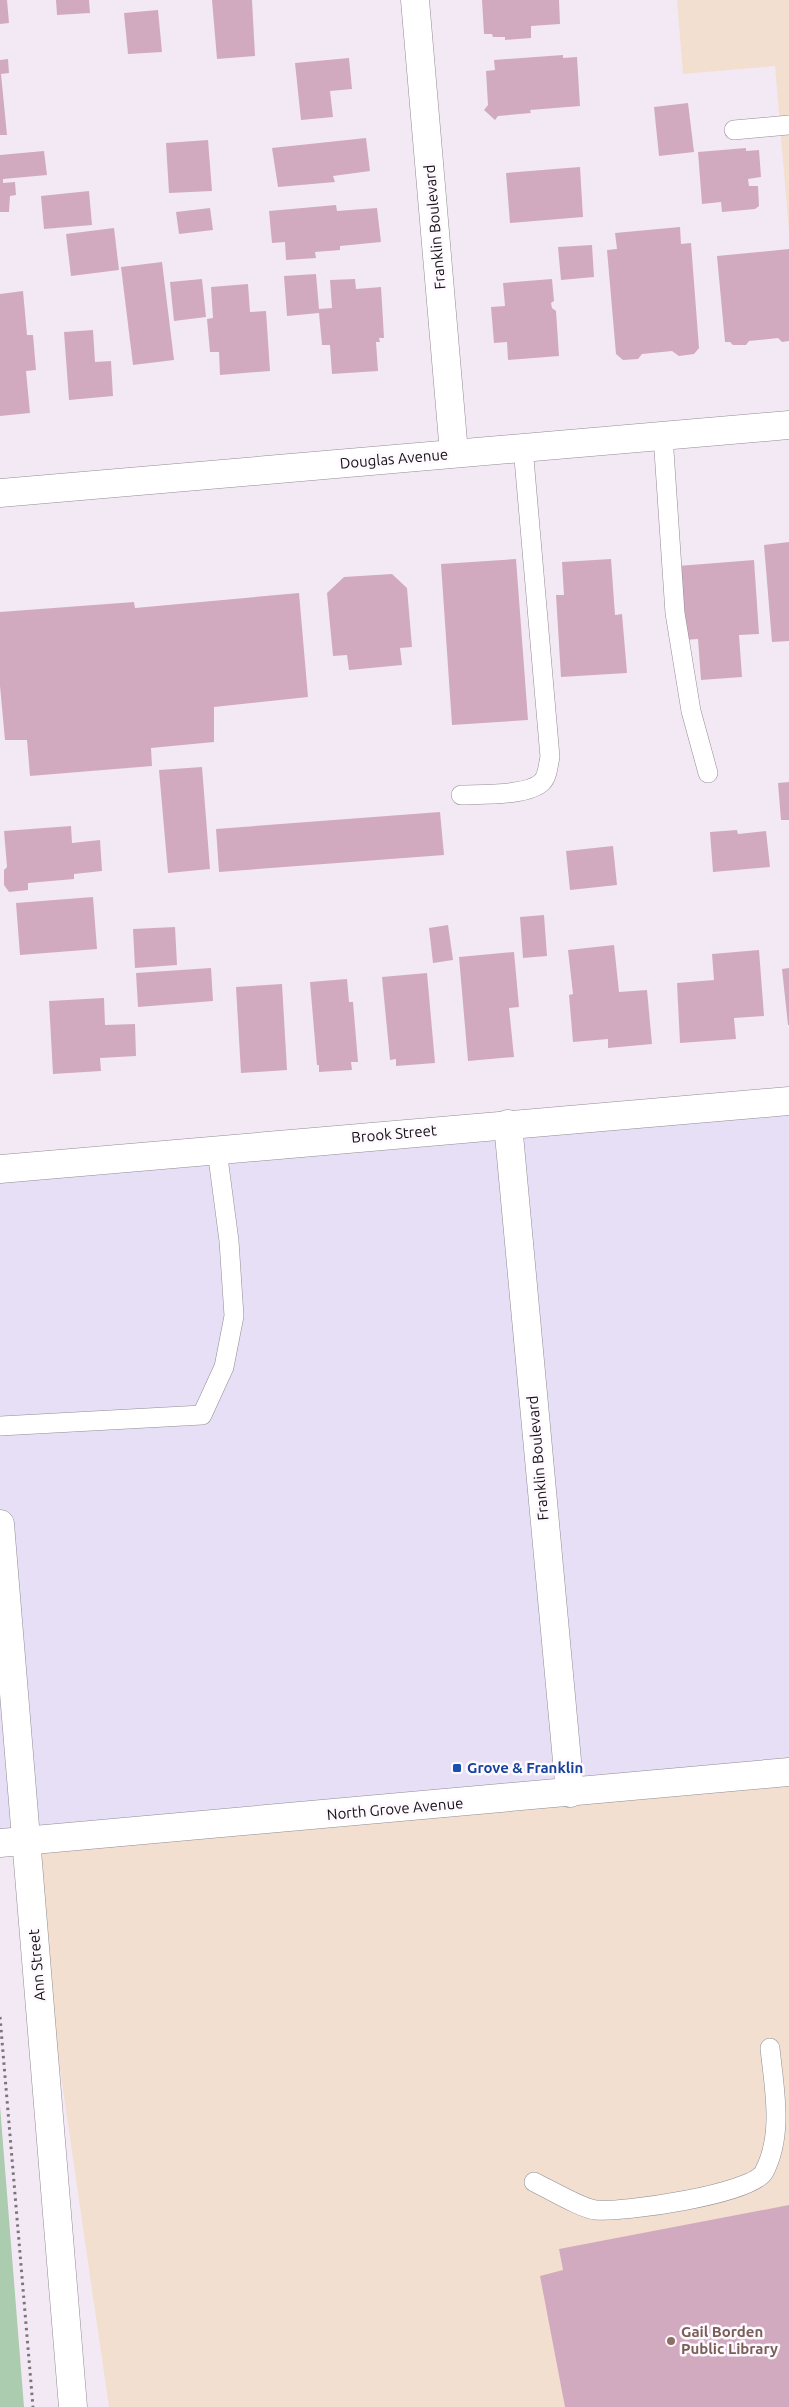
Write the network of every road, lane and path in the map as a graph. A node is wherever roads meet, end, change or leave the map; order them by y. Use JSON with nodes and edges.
{"nodes":[{"id":1,"x":415,"y":0,"type":"edge"},
{"id":2,"x":789,"y":125,"type":"edge"},
{"id":3,"x":734,"y":130,"type":"dead end"},
{"id":4,"x":789,"y":425,"type":"edge"},
{"id":5,"x":663,"y":436,"type":"junction"},
{"id":6,"x":523,"y":447,"type":"junction"},
{"id":7,"x":454,"y":454,"type":"junction"},
{"id":8,"x":0,"y":493,"type":"edge"},
{"id":9,"x":708,"y":773,"type":"dead end"},
{"id":10,"x":461,"y":795,"type":"dead end"},
{"id":11,"x":789,"y":1101,"type":"edge"},
{"id":12,"x":508,"y":1124,"type":"junction"},
{"id":13,"x":217,"y":1150,"type":"junction"},
{"id":14,"x":0,"y":1169,"type":"edge"},
{"id":15,"x":0,"y":1426,"type":"edge"},
{"id":16,"x":0,"y":1524,"type":"edge"},
{"id":17,"x":789,"y":1772,"type":"edge"},
{"id":18,"x":570,"y":1793,"type":"junction"},
{"id":19,"x":27,"y":1841,"type":"junction"},
{"id":20,"x":0,"y":1843,"type":"edge"},
{"id":21,"x":0,"y":2017,"type":"edge"},
{"id":22,"x":770,"y":2048,"type":"dead end"},
{"id":23,"x":534,"y":2182,"type":"dead end"},
{"id":24,"x":33,"y":2407,"type":"edge"},
{"id":25,"x":73,"y":2407,"type":"edge"}],
"edges":[{"from":1,"to":7,"type":"street","name":"Franklin Boulevard"},
{"from":2,"to":3,"type":"lane"},
{"from":4,"to":5,"type":"street","name":"Douglas Avenue"},
{"from":5,"to":6,"type":"street","name":"Douglas Avenue"},
{"from":5,"to":9,"type":"lane"},
{"from":6,"to":7,"type":"street","name":"Douglas Avenue"},
{"from":6,"to":10,"type":"lane"},
{"from":7,"to":8,"type":"street","name":"Douglas Avenue"},
{"from":11,"to":12,"type":"street","name":"Brook Street"},
{"from":12,"to":13,"type":"street","name":"Brook Street"},
{"from":12,"to":18,"type":"street","name":"Franklin Boulevard"},
{"from":13,"to":14,"type":"street","name":"Brook Street"},
{"from":13,"to":15,"type":"lane"},
{"from":16,"to":19,"type":"street","name":"Ann Street"},
{"from":17,"to":18,"type":"street","name":"North Grove Avenue"},
{"from":18,"to":19,"type":"street","name":"North Grove Avenue"},
{"from":19,"to":20,"type":"street","name":"North Grove Avenue"},
{"from":19,"to":25,"type":"street","name":"Ann Street"},
{"from":21,"to":24,"type":"path"},
{"from":22,"to":23,"type":"lane"}]}
